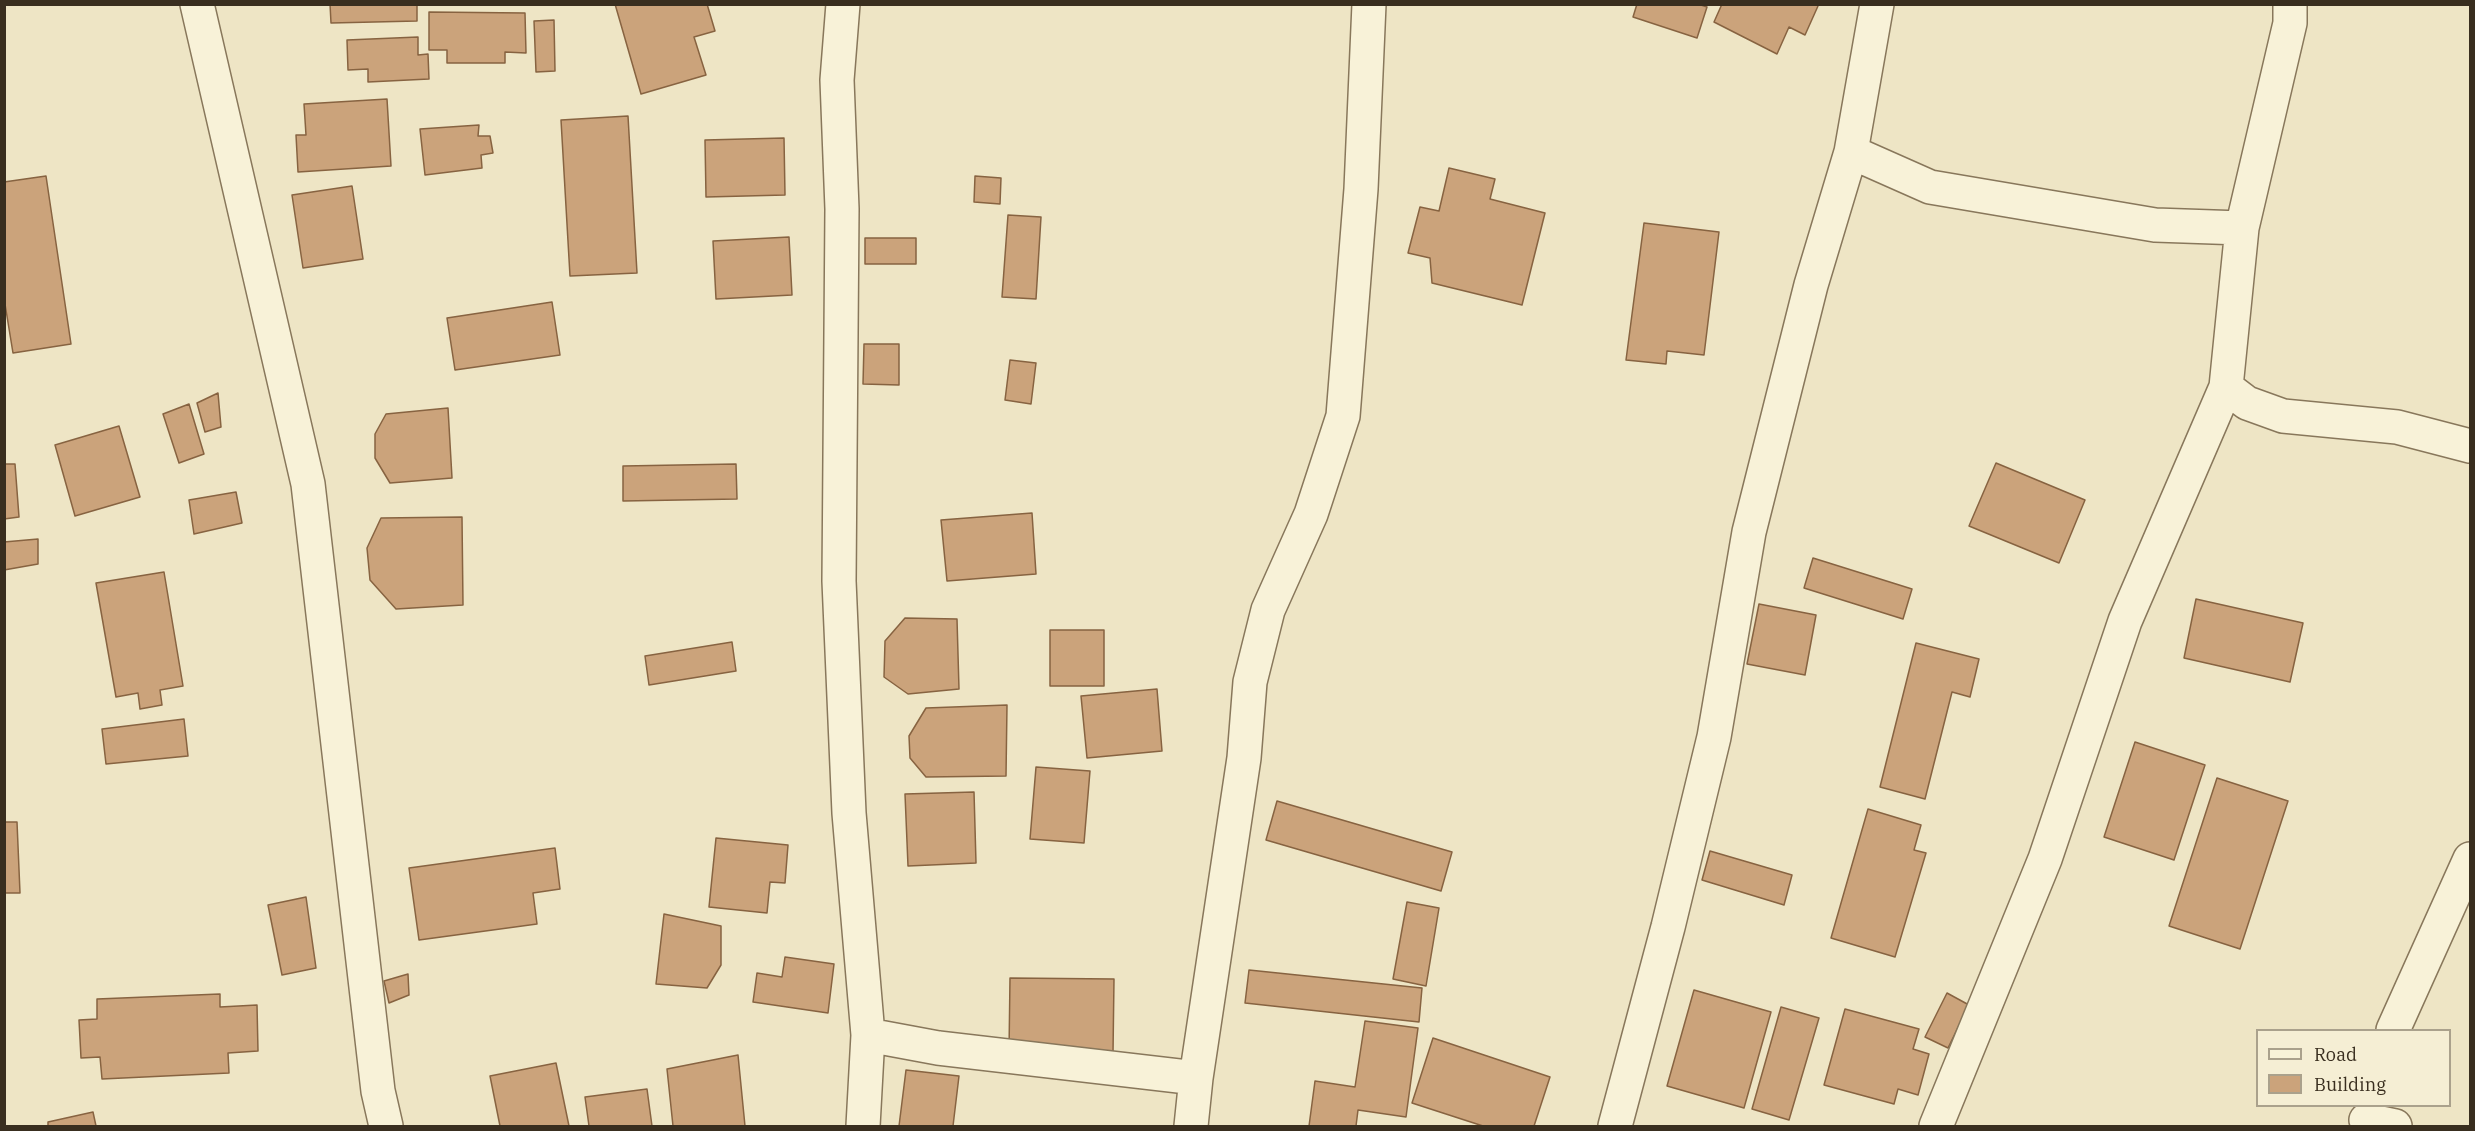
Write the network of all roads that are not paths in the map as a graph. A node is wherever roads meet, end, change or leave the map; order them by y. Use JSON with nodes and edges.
{"nodes":[{"id":1,"x":197,"y":4,"type":"edge"},
{"id":2,"x":843,"y":4,"type":"edge"},
{"id":3,"x":1369,"y":4,"type":"edge"},
{"id":4,"x":1877,"y":4,"type":"edge"},
{"id":5,"x":2290,"y":4,"type":"edge"},
{"id":6,"x":1851,"y":152,"type":"junction"},
{"id":7,"x":2242,"y":228,"type":"junction"},
{"id":8,"x":2226,"y":387,"type":"junction"},
{"id":9,"x":2470,"y":446,"type":"edge"},
{"id":10,"x":2470,"y":859,"type":"edge"},
{"id":11,"x":2393,"y":1029,"type":"edge"},
{"id":12,"x":868,"y":1035,"type":"junction"},
{"id":13,"x":1196,"y":1077,"type":"junction"},
{"id":14,"x":386,"y":1126,"type":"edge"},
{"id":15,"x":863,"y":1126,"type":"edge"},
{"id":16,"x":1191,"y":1126,"type":"edge"},
{"id":17,"x":1615,"y":1126,"type":"edge"},
{"id":18,"x":1936,"y":1126,"type":"edge"}],
"edges":[{"from":1,"to":14,"type":"street"},
{"from":2,"to":12,"type":"street"},
{"from":3,"to":13,"type":"street"},
{"from":4,"to":6,"type":"street"},
{"from":5,"to":7,"type":"street"},
{"from":6,"to":7,"type":"street"},
{"from":6,"to":17,"type":"street"},
{"from":7,"to":8,"type":"street"},
{"from":8,"to":9,"type":"street"},
{"from":8,"to":18,"type":"street"},
{"from":10,"to":11,"type":"street"},
{"from":12,"to":13,"type":"street"},
{"from":12,"to":15,"type":"street"},
{"from":13,"to":16,"type":"street"}]}
